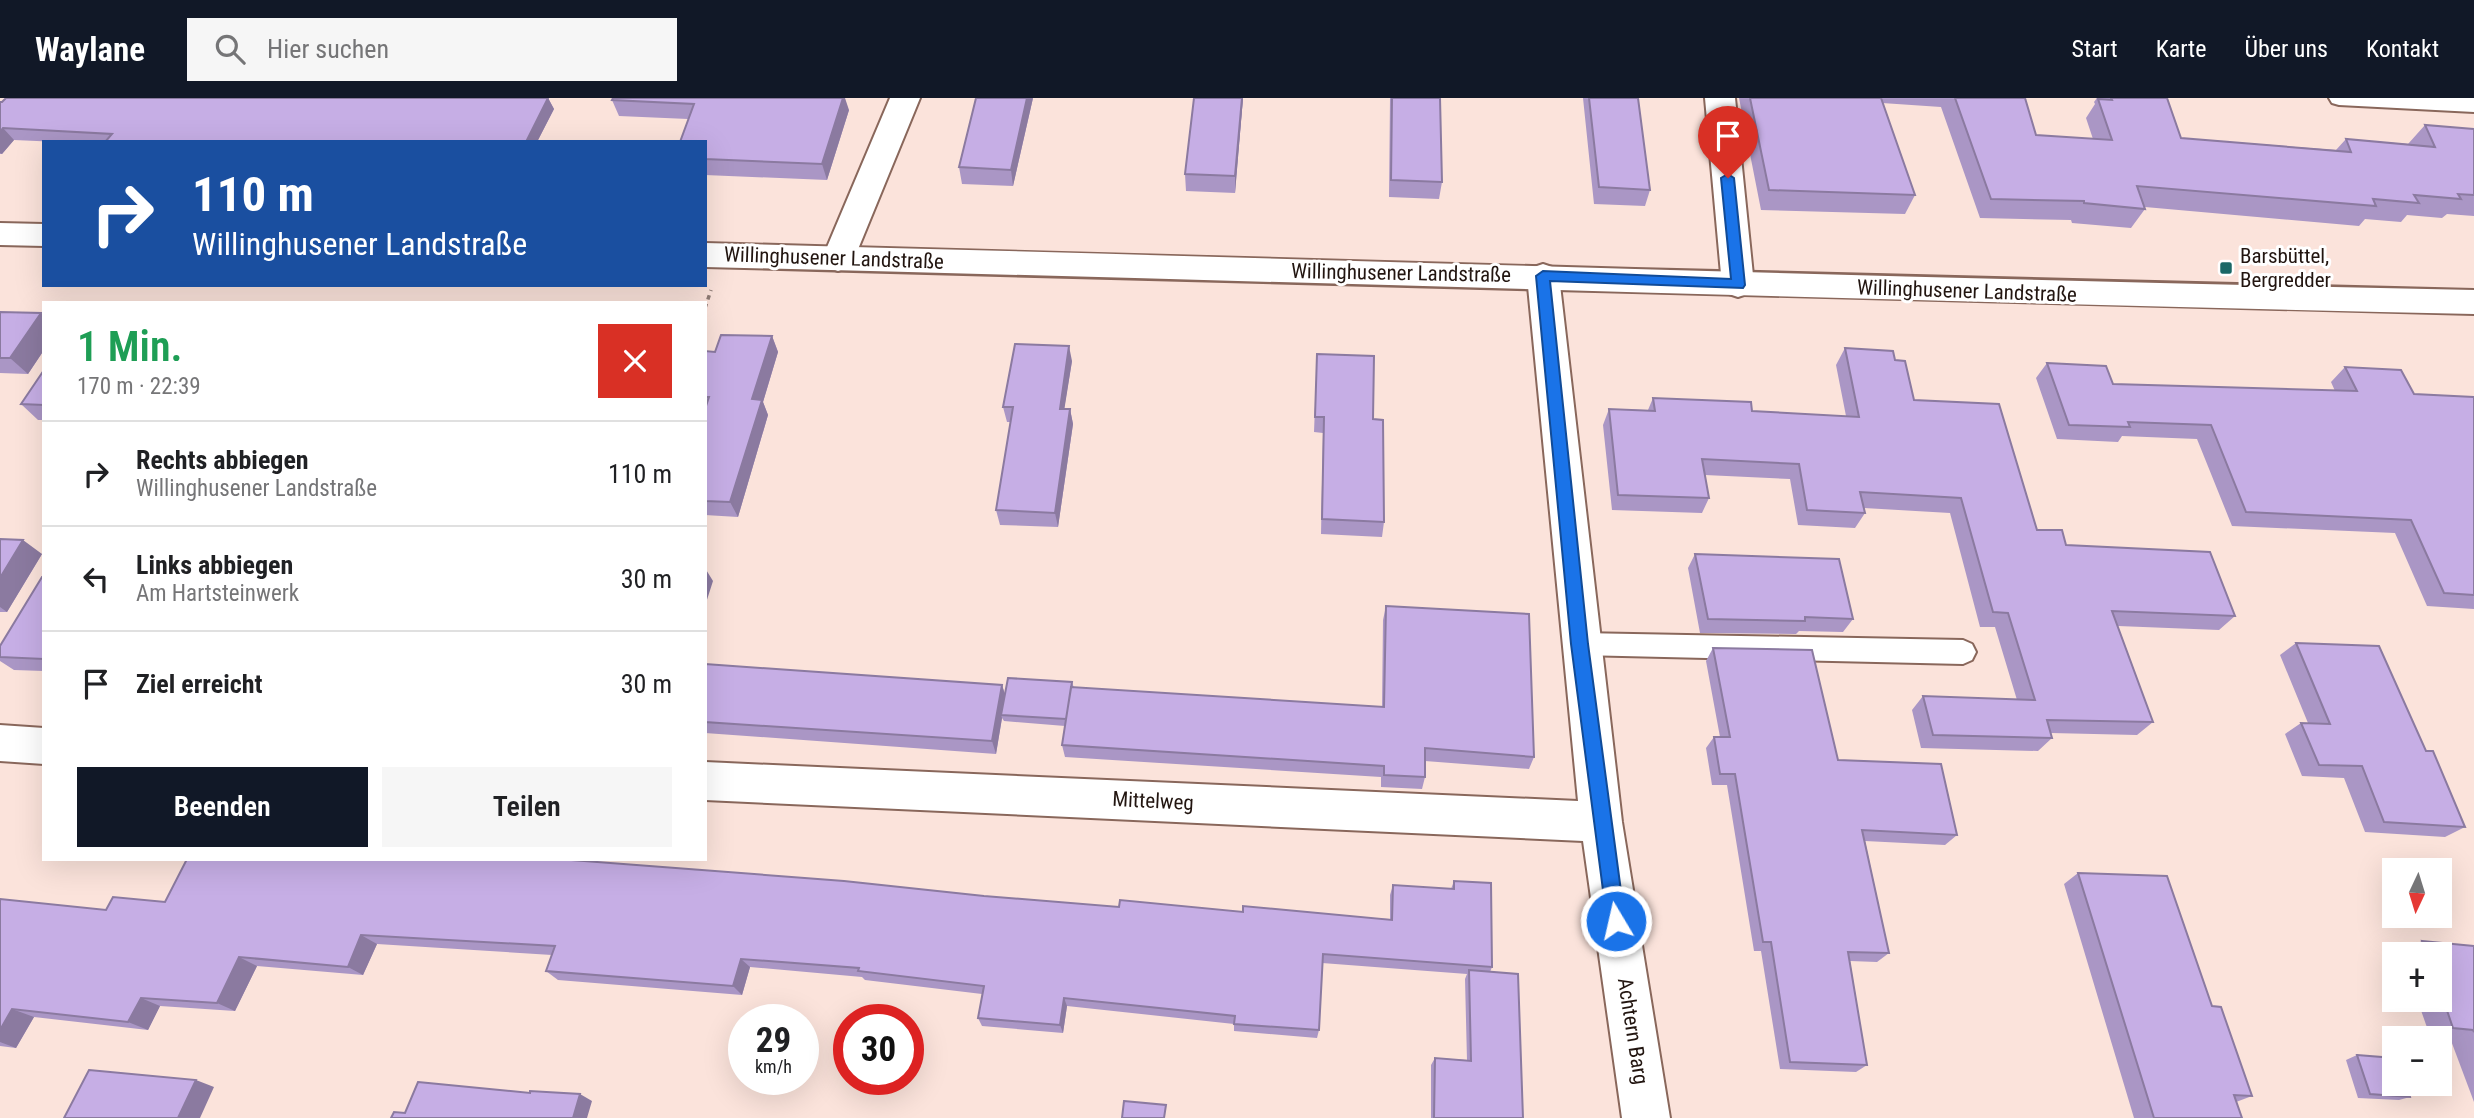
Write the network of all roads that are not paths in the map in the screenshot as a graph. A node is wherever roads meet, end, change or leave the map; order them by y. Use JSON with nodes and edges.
{"nodes":[{"id":1,"x":905,"y":98,"type":"edge"},
{"id":2,"x":1720,"y":98,"type":"edge"},
{"id":3,"x":2339,"y":98,"type":"edge"},
{"id":4,"x":2474,"y":104,"type":"edge"},
{"id":5,"x":0,"y":234,"type":"edge"},
{"id":6,"x":42,"y":235,"type":"edge"},
{"id":7,"x":707,"y":255,"type":"edge"},
{"id":8,"x":838,"y":258,"type":"junction"},
{"id":9,"x":1543,"y":276,"type":"junction"},
{"id":10,"x":1738,"y":285,"type":"junction"},
{"id":11,"x":2474,"y":302,"type":"edge"},
{"id":12,"x":1580,"y":644,"type":"junction"},
{"id":13,"x":1963,"y":652,"type":"dead end"},
{"id":14,"x":0,"y":743,"type":"edge"},
{"id":15,"x":42,"y":746,"type":"edge"},
{"id":16,"x":707,"y":780,"type":"edge"},
{"id":17,"x":1601,"y":822,"type":"junction"},
{"id":18,"x":1646,"y":1118,"type":"edge"}],
"edges":[{"from":1,"to":8,"type":"street"},
{"from":2,"to":10,"type":"street"},
{"from":3,"to":4,"type":"lane"},
{"from":5,"to":6,"type":"street"},
{"from":7,"to":8,"type":"street","name":"Willinghusener Landstraße"},
{"from":8,"to":9,"type":"street","name":"Willinghusener Landstraße"},
{"from":9,"to":10,"type":"street","name":"Willinghusener Landstraße"},
{"from":9,"to":12,"type":"street","name":"Achtern Barg"},
{"from":10,"to":11,"type":"street","name":"Willinghusener Landstraße"},
{"from":12,"to":13,"type":"lane"},
{"from":12,"to":17,"type":"street","name":"Achtern Barg"},
{"from":14,"to":15,"type":"street"},
{"from":16,"to":17,"type":"street","name":"Mittelweg"},
{"from":17,"to":18,"type":"street","name":"Achtern Barg"}]}
